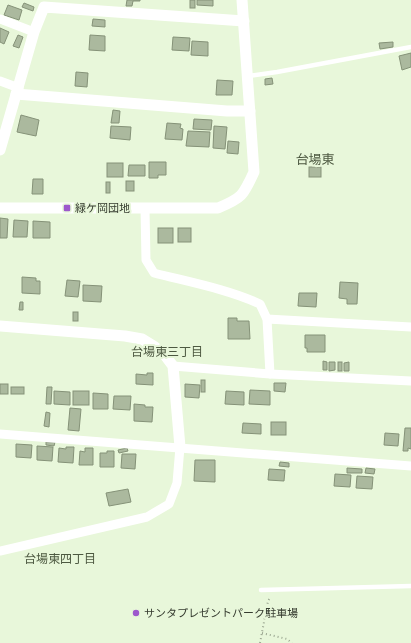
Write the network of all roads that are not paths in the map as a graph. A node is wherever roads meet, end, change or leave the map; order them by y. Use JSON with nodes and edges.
{"nodes":[{"id":1,"x":242,"y":0,"type":"edge"},
{"id":2,"x":0,"y":19,"type":"edge"},
{"id":3,"x":244,"y":21,"type":"junction"},
{"id":4,"x":34,"y":32,"type":"junction"},
{"id":5,"x":411,"y":47,"type":"edge"},
{"id":6,"x":248,"y":76,"type":"junction"},
{"id":7,"x":0,"y":81,"type":"edge"},
{"id":8,"x":18,"y":91,"type":"junction"},
{"id":9,"x":250,"y":111,"type":"junction"},
{"id":10,"x":0,"y":150,"type":"edge"},
{"id":11,"x":0,"y":208,"type":"edge"},
{"id":12,"x":145,"y":209,"type":"junction"},
{"id":13,"x":267,"y":319,"type":"junction"},
{"id":14,"x":0,"y":326,"type":"edge"},
{"id":15,"x":411,"y":326,"type":"edge"},
{"id":16,"x":172,"y":366,"type":"junction"},
{"id":17,"x":270,"y":374,"type":"junction"},
{"id":18,"x":411,"y":381,"type":"edge"},
{"id":19,"x":0,"y":434,"type":"edge"},
{"id":20,"x":180,"y":447,"type":"junction"},
{"id":21,"x":411,"y":466,"type":"edge"},
{"id":22,"x":0,"y":551,"type":"edge"},
{"id":23,"x":411,"y":586,"type":"edge"},
{"id":24,"x":261,"y":590,"type":"dead end"}],
"edges":[{"from":1,"to":3,"type":"street"},
{"from":2,"to":4,"type":"street"},
{"from":3,"to":4,"type":"street"},
{"from":3,"to":6,"type":"street"},
{"from":4,"to":8,"type":"street"},
{"from":5,"to":6,"type":"lane"},
{"from":6,"to":9,"type":"street"},
{"from":7,"to":8,"type":"street"},
{"from":8,"to":9,"type":"street"},
{"from":8,"to":10,"type":"street"},
{"from":9,"to":12,"type":"street"},
{"from":11,"to":12,"type":"street"},
{"from":12,"to":13,"type":"street"},
{"from":13,"to":15,"type":"street"},
{"from":13,"to":17,"type":"street"},
{"from":14,"to":16,"type":"street"},
{"from":16,"to":17,"type":"street"},
{"from":16,"to":20,"type":"street"},
{"from":17,"to":18,"type":"street"},
{"from":19,"to":20,"type":"street"},
{"from":20,"to":21,"type":"street"},
{"from":20,"to":22,"type":"street"},
{"from":23,"to":24,"type":"lane"}]}
